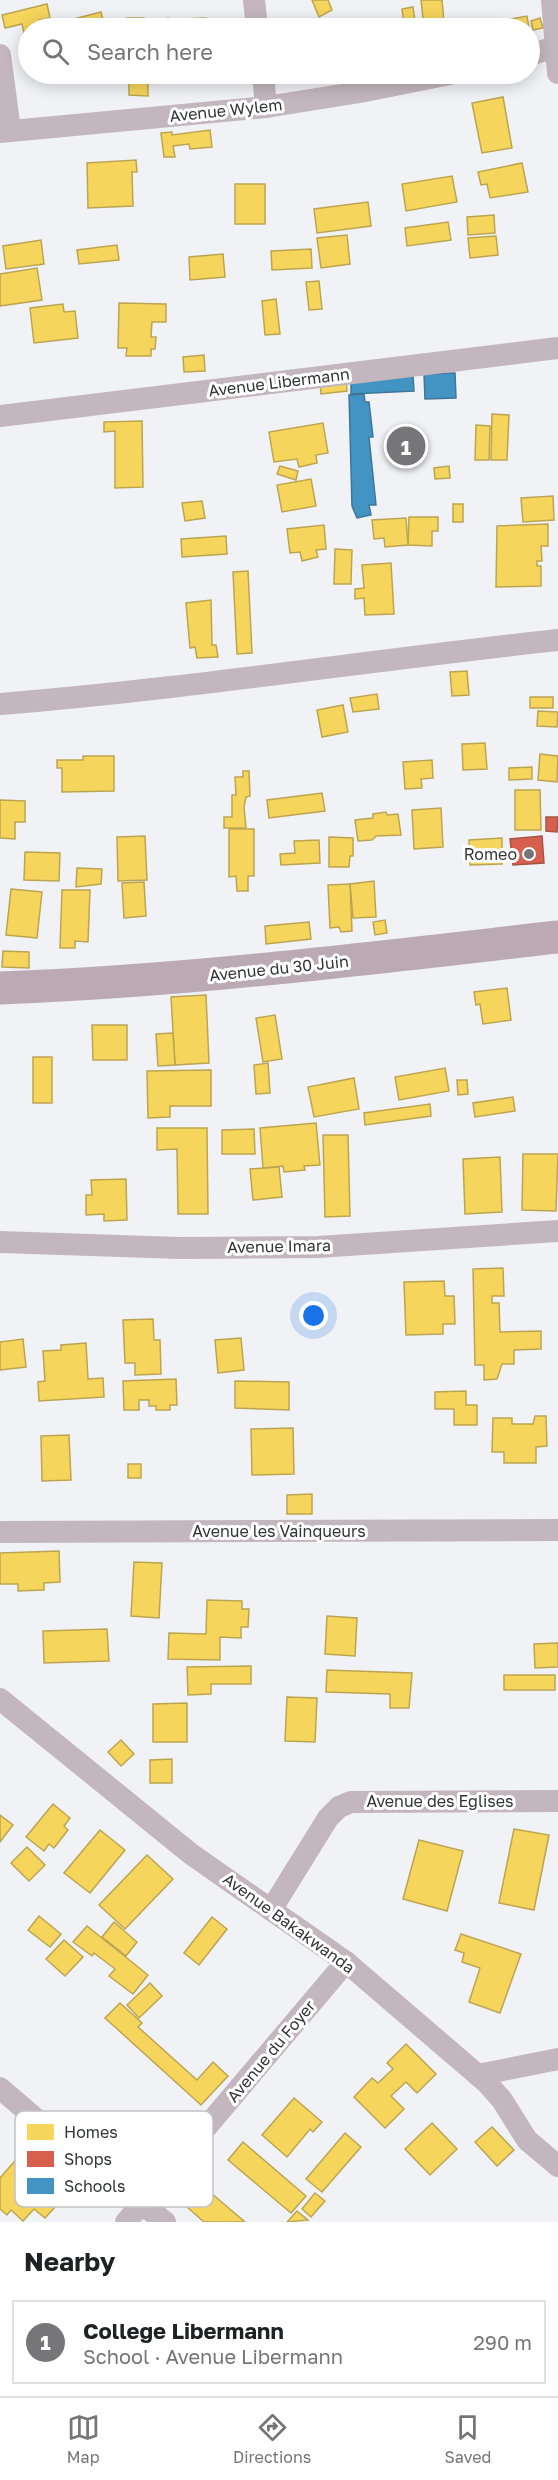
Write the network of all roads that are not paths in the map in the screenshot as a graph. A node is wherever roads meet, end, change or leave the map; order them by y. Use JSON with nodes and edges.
{"nodes":[{"id":1,"x":254,"y":0,"type":"edge"},
{"id":2,"x":552,"y":0,"type":"edge"},
{"id":3,"x":256,"y":18,"type":"edge"},
{"id":4,"x":555,"y":47,"type":"junction"},
{"id":5,"x":540,"y":52,"type":"edge"},
{"id":6,"x":0,"y":55,"type":"edge"},
{"id":7,"x":558,"y":73,"type":"edge"},
{"id":8,"x":264,"y":84,"type":"edge"},
{"id":9,"x":400,"y":84,"type":"edge"},
{"id":10,"x":266,"y":107,"type":"junction"},
{"id":11,"x":5,"y":131,"type":"edge"},
{"id":12,"x":558,"y":348,"type":"edge"},
{"id":13,"x":0,"y":416,"type":"edge"},
{"id":14,"x":558,"y":640,"type":"edge"},
{"id":15,"x":0,"y":705,"type":"edge"},
{"id":16,"x":558,"y":937,"type":"edge"},
{"id":17,"x":0,"y":988,"type":"edge"},
{"id":18,"x":558,"y":1232,"type":"edge"},
{"id":19,"x":0,"y":1242,"type":"edge"},
{"id":20,"x":558,"y":1530,"type":"edge"},
{"id":21,"x":0,"y":1532,"type":"edge"},
{"id":22,"x":0,"y":1699,"type":"edge"},
{"id":23,"x":558,"y":1801,"type":"edge"},
{"id":24,"x":271,"y":1910,"type":"junction"},
{"id":25,"x":346,"y":1962,"type":"junction"},
{"id":26,"x":558,"y":2059,"type":"edge"},
{"id":27,"x":478,"y":2075,"type":"junction"},
{"id":28,"x":0,"y":2088,"type":"edge"},
{"id":29,"x":27,"y":2111,"type":"edge"},
{"id":30,"x":213,"y":2119,"type":"edge"},
{"id":31,"x":558,"y":2166,"type":"edge"},
{"id":32,"x":139,"y":2207,"type":"edge"},
{"id":33,"x":147,"y":2207,"type":"edge"},
{"id":34,"x":126,"y":2222,"type":"edge"},
{"id":35,"x":165,"y":2222,"type":"edge"}],
"edges":[{"from":1,"to":3,"type":"street"},
{"from":2,"to":4,"type":"street"},
{"from":4,"to":5,"type":"street"},
{"from":4,"to":7,"type":"street"},
{"from":6,"to":11,"type":"street"},
{"from":8,"to":10,"type":"street"},
{"from":9,"to":10,"type":"street","name":"Avenue Wylem"},
{"from":10,"to":11,"type":"street","name":"Avenue Wylem"},
{"from":12,"to":13,"type":"street","name":"Avenue Libermann"},
{"from":14,"to":15,"type":"street"},
{"from":16,"to":17,"type":"street","name":"Avenue du 30 Juin"},
{"from":18,"to":19,"type":"street","name":"Avenue Imara"},
{"from":20,"to":21,"type":"street","name":"Avenue les Vainqueurs"},
{"from":22,"to":24,"type":"street","name":"Avenue Bakakwanda"},
{"from":23,"to":24,"type":"street","name":"Avenue des Eglises"},
{"from":24,"to":25,"type":"street","name":"Avenue Bakakwanda"},
{"from":25,"to":27,"type":"street","name":"Avenue Bakakwanda"},
{"from":25,"to":30,"type":"street","name":"Avenue du Foyer"},
{"from":26,"to":27,"type":"street"},
{"from":27,"to":31,"type":"street","name":"Avenue Bakakwanda"},
{"from":28,"to":29,"type":"street"},
{"from":32,"to":34,"type":"street","name":"Avenue du Foyer"},
{"from":33,"to":35,"type":"street"}]}
